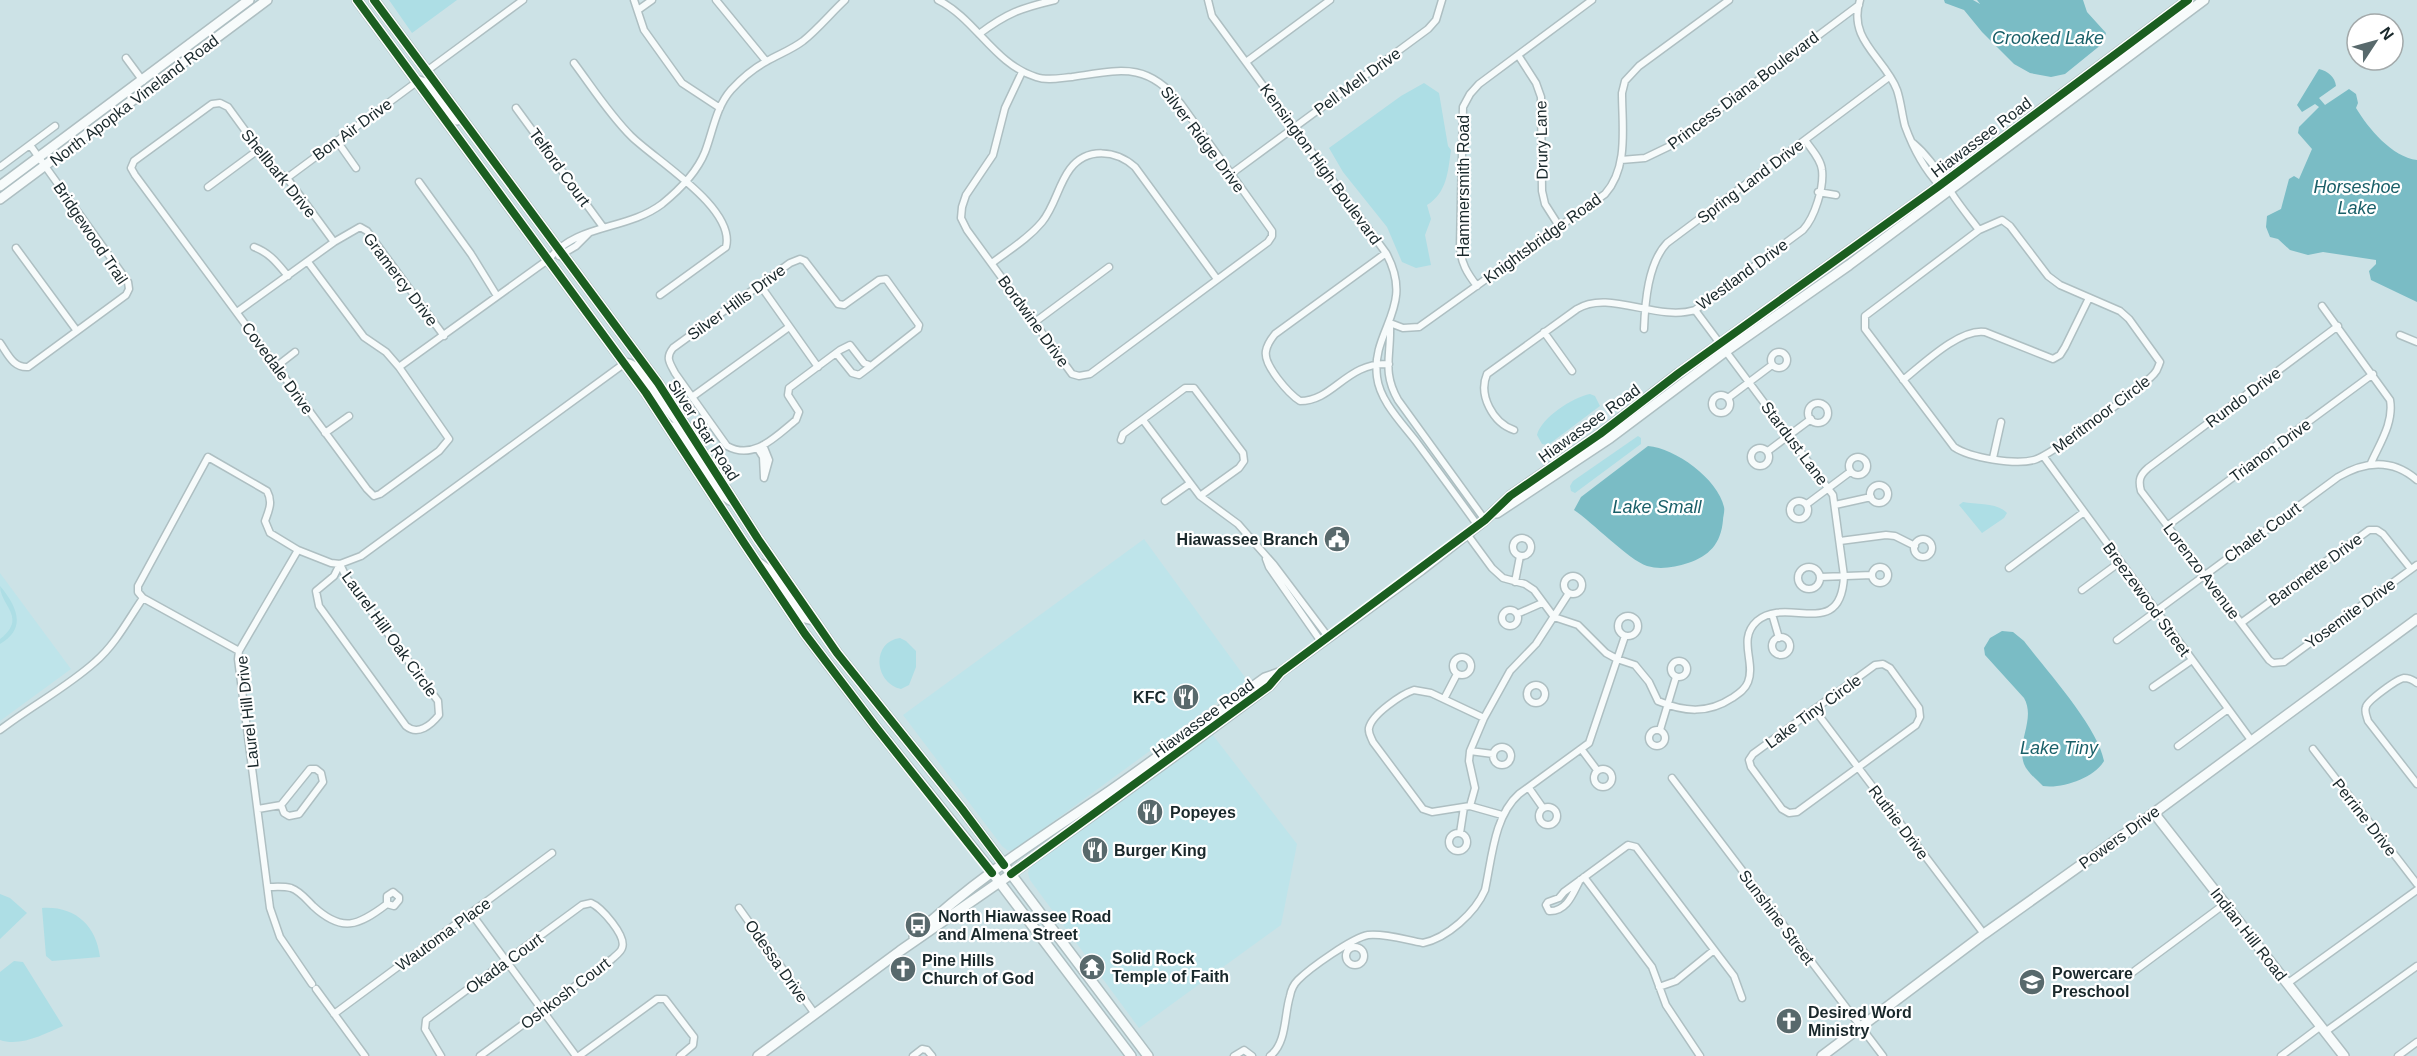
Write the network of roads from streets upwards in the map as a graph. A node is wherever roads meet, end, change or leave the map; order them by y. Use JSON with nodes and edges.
{"nodes":[{"id":1,"x":249,"y":0,"type":"edge"},
{"id":2,"x":267,"y":0,"type":"edge"},
{"id":3,"x":357,"y":0,"type":"edge"},
{"id":4,"x":374,"y":0,"type":"edge"},
{"id":5,"x":523,"y":0,"type":"edge"},
{"id":6,"x":634,"y":0,"type":"edge"},
{"id":7,"x":652,"y":0,"type":"edge"},
{"id":8,"x":845,"y":0,"type":"edge"},
{"id":9,"x":938,"y":0,"type":"edge"},
{"id":10,"x":1055,"y":0,"type":"edge"},
{"id":11,"x":1208,"y":0,"type":"edge"},
{"id":12,"x":1330,"y":0,"type":"edge"},
{"id":13,"x":1442,"y":0,"type":"edge"},
{"id":14,"x":1592,"y":0,"type":"edge"},
{"id":15,"x":1728,"y":0,"type":"edge"},
{"id":16,"x":2188,"y":0,"type":"edge"},
{"id":17,"x":2204,"y":0,"type":"edge"},
{"id":18,"x":719,"y":1,"type":"edge"},
{"id":19,"x":1859,"y":2,"type":"edge"},
{"id":20,"x":638,"y":10,"type":"junction"},
{"id":21,"x":979,"y":34,"type":"junction"},
{"id":22,"x":1518,"y":55,"type":"junction"},
{"id":23,"x":126,"y":58,"type":"dead end"},
{"id":24,"x":766,"y":61,"type":"junction"},
{"id":25,"x":1246,"y":62,"type":"junction"},
{"id":26,"x":574,"y":63,"type":"dead end"},
{"id":27,"x":428,"y":70,"type":"junction"},
{"id":28,"x":1022,"y":72,"type":"junction"},
{"id":29,"x":1889,"y":77,"type":"junction"},
{"id":30,"x":143,"y":81,"type":"junction"},
{"id":31,"x":418,"y":81,"type":"junction"},
{"id":32,"x":516,"y":108,"type":"dead end"},
{"id":33,"x":720,"y":108,"type":"junction"},
{"id":34,"x":2034,"y":120,"type":"junction"},
{"id":35,"x":55,"y":126,"type":"dead end"},
{"id":36,"x":1294,"y":127,"type":"junction"},
{"id":37,"x":1805,"y":140,"type":"junction"},
{"id":38,"x":337,"y":141,"type":"junction"},
{"id":39,"x":30,"y":145,"type":"junction"},
{"id":40,"x":258,"y":150,"type":"junction"},
{"id":41,"x":487,"y":152,"type":"junction"},
{"id":42,"x":39,"y":157,"type":"junction"},
{"id":43,"x":1621,"y":160,"type":"junction"},
{"id":44,"x":134,"y":161,"type":"joint"},
{"id":45,"x":45,"y":166,"type":"junction"},
{"id":46,"x":0,"y":167,"type":"edge"},
{"id":47,"x":356,"y":168,"type":"dead end"},
{"id":48,"x":1231,"y":174,"type":"junction"},
{"id":49,"x":287,"y":178,"type":"junction"},
{"id":50,"x":687,"y":180,"type":"junction"},
{"id":51,"x":419,"y":182,"type":"dead end"},
{"id":52,"x":1945,"y":185,"type":"junction"},
{"id":53,"x":0,"y":186,"type":"edge"},
{"id":54,"x":208,"y":187,"type":"dead end"},
{"id":55,"x":1818,"y":192,"type":"junction"},
{"id":56,"x":1836,"y":195,"type":"dead end"},
{"id":57,"x":0,"y":199,"type":"edge"},
{"id":58,"x":1269,"y":225,"type":"joint"},
{"id":59,"x":1559,"y":226,"type":"junction"},
{"id":60,"x":603,"y":227,"type":"junction"},
{"id":61,"x":1979,"y":230,"type":"junction"},
{"id":62,"x":334,"y":242,"type":"junction"},
{"id":63,"x":254,"y":247,"type":"dead end"},
{"id":64,"x":16,"y":248,"type":"dead end"},
{"id":65,"x":560,"y":252,"type":"junction"},
{"id":66,"x":1386,"y":253,"type":"junction"},
{"id":67,"x":549,"y":259,"type":"junction"},
{"id":68,"x":308,"y":262,"type":"junction"},
{"id":69,"x":992,"y":263,"type":"junction"},
{"id":70,"x":1109,"y":267,"type":"dead end"},
{"id":71,"x":288,"y":276,"type":"junction"},
{"id":72,"x":1217,"y":279,"type":"junction"},
{"id":73,"x":760,"y":285,"type":"junction"},
{"id":74,"x":1477,"y":286,"type":"junction"},
{"id":75,"x":660,"y":295,"type":"dead end"},
{"id":76,"x":497,"y":296,"type":"junction"},
{"id":77,"x":2089,"y":298,"type":"junction"},
{"id":78,"x":2322,"y":306,"type":"dead end"},
{"id":79,"x":1644,"y":309,"type":"junction"},
{"id":80,"x":1695,"y":310,"type":"junction"},
{"id":81,"x":237,"y":312,"type":"junction"},
{"id":82,"x":1035,"y":322,"type":"junction"},
{"id":83,"x":1390,"y":323,"type":"junction"},
{"id":84,"x":2338,"y":326,"type":"junction"},
{"id":85,"x":789,"y":327,"type":"junction"},
{"id":86,"x":1644,"y":329,"type":"dead end"},
{"id":87,"x":77,"y":331,"type":"junction"},
{"id":88,"x":1544,"y":332,"type":"junction"},
{"id":89,"x":2400,"y":335,"type":"dead end"},
{"id":90,"x":444,"y":336,"type":"junction"},
{"id":91,"x":2417,"y":342,"type":"edge"},
{"id":92,"x":0,"y":343,"type":"edge"},
{"id":93,"x":1723,"y":347,"type":"junction"},
{"id":94,"x":295,"y":352,"type":"dead end"},
{"id":95,"x":837,"y":352,"type":"junction"},
{"id":96,"x":625,"y":363,"type":"junction"},
{"id":97,"x":1377,"y":364,"type":"junction"},
{"id":98,"x":1389,"y":364,"type":"junction"},
{"id":99,"x":1772,"y":365,"type":"dead end"},
{"id":100,"x":277,"y":366,"type":"junction"},
{"id":101,"x":871,"y":366,"type":"junction"},
{"id":102,"x":399,"y":367,"type":"junction"},
{"id":103,"x":818,"y":367,"type":"junction"},
{"id":104,"x":1572,"y":371,"type":"dead end"},
{"id":105,"x":2373,"y":374,"type":"junction"},
{"id":106,"x":1903,"y":380,"type":"junction"},
{"id":107,"x":1750,"y":383,"type":"junction"},
{"id":108,"x":692,"y":397,"type":"junction"},
{"id":109,"x":1728,"y":398,"type":"dead end"},
{"id":110,"x":349,"y":416,"type":"dead end"},
{"id":111,"x":1811,"y":418,"type":"dead end"},
{"id":112,"x":1143,"y":420,"type":"junction"},
{"id":113,"x":2001,"y":422,"type":"dead end"},
{"id":114,"x":668,"y":424,"type":"junction"},
{"id":115,"x":689,"y":429,"type":"junction"},
{"id":116,"x":1514,"y":430,"type":"dead end"},
{"id":117,"x":326,"y":433,"type":"junction"},
{"id":118,"x":1789,"y":435,"type":"junction"},
{"id":119,"x":1121,"y":440,"type":"dead end"},
{"id":120,"x":1768,"y":451,"type":"dead end"},
{"id":121,"x":2044,"y":457,"type":"junction"},
{"id":122,"x":1993,"y":458,"type":"junction"},
{"id":123,"x":2371,"y":463,"type":"junction"},
{"id":124,"x":2148,"y":468,"type":"joint"},
{"id":125,"x":1851,"y":472,"type":"dead end"},
{"id":126,"x":2417,"y":480,"type":"edge"},
{"id":127,"x":1189,"y":484,"type":"junction"},
{"id":128,"x":1829,"y":488,"type":"junction"},
{"id":129,"x":1200,"y":496,"type":"junction"},
{"id":130,"x":1871,"y":497,"type":"dead end"},
{"id":131,"x":1165,"y":501,"type":"dead end"},
{"id":132,"x":736,"y":504,"type":"junction"},
{"id":133,"x":1807,"y":504,"type":"dead end"},
{"id":134,"x":1835,"y":506,"type":"junction"},
{"id":135,"x":724,"y":512,"type":"junction"},
{"id":136,"x":2084,"y":512,"type":"junction"},
{"id":137,"x":1481,"y":523,"type":"junction"},
{"id":138,"x":2167,"y":526,"type":"junction"},
{"id":139,"x":1467,"y":534,"type":"junction"},
{"id":140,"x":1840,"y":541,"type":"junction"},
{"id":141,"x":1915,"y":546,"type":"dead end"},
{"id":142,"x":298,"y":550,"type":"junction"},
{"id":143,"x":1520,"y":556,"type":"dead end"},
{"id":144,"x":755,"y":561,"type":"junction"},
{"id":145,"x":2120,"y":562,"type":"junction"},
{"id":146,"x":340,"y":564,"type":"junction"},
{"id":147,"x":2417,"y":564,"type":"edge"},
{"id":148,"x":2009,"y":568,"type":"dead end"},
{"id":149,"x":778,"y":569,"type":"junction"},
{"id":150,"x":2411,"y":569,"type":"junction"},
{"id":151,"x":2205,"y":574,"type":"junction"},
{"id":152,"x":1872,"y":575,"type":"dead end"},
{"id":153,"x":1844,"y":576,"type":"junction"},
{"id":154,"x":1820,"y":577,"type":"dead end"},
{"id":155,"x":1515,"y":582,"type":"junction"},
{"id":156,"x":2082,"y":590,"type":"dead end"},
{"id":157,"x":1569,"y":593,"type":"dead end"},
{"id":158,"x":142,"y":598,"type":"junction"},
{"id":159,"x":1542,"y":603,"type":"junction"},
{"id":160,"x":2156,"y":610,"type":"junction"},
{"id":161,"x":1517,"y":614,"type":"dead end"},
{"id":162,"x":1772,"y":614,"type":"junction"},
{"id":163,"x":1554,"y":617,"type":"junction"},
{"id":164,"x":2417,"y":619,"type":"edge"},
{"id":165,"x":813,"y":620,"type":"junction"},
{"id":166,"x":2241,"y":623,"type":"junction"},
{"id":167,"x":1625,"y":636,"type":"dead end"},
{"id":168,"x":1779,"y":638,"type":"dead end"},
{"id":169,"x":1326,"y":640,"type":"junction"},
{"id":170,"x":2117,"y":640,"type":"dead end"},
{"id":171,"x":239,"y":651,"type":"junction"},
{"id":172,"x":1617,"y":659,"type":"junction"},
{"id":173,"x":1892,"y":660,"type":"dead end"},
{"id":174,"x":2192,"y":660,"type":"junction"},
{"id":175,"x":2284,"y":662,"type":"joint"},
{"id":176,"x":1885,"y":665,"type":"junction"},
{"id":177,"x":1281,"y":672,"type":"junction"},
{"id":178,"x":1457,"y":674,"type":"dead end"},
{"id":179,"x":1676,"y":677,"type":"dead end"},
{"id":180,"x":2417,"y":683,"type":"edge"},
{"id":181,"x":2153,"y":687,"type":"dead end"},
{"id":182,"x":1444,"y":699,"type":"junction"},
{"id":183,"x":1666,"y":705,"type":"junction"},
{"id":184,"x":2228,"y":709,"type":"junction"},
{"id":185,"x":1815,"y":710,"type":"junction"},
{"id":186,"x":1484,"y":718,"type":"junction"},
{"id":187,"x":1660,"y":729,"type":"dead end"},
{"id":188,"x":0,"y":730,"type":"edge"},
{"id":189,"x":2251,"y":740,"type":"junction"},
{"id":190,"x":2178,"y":746,"type":"dead end"},
{"id":191,"x":2313,"y":749,"type":"dead end"},
{"id":192,"x":1582,"y":750,"type":"junction"},
{"id":193,"x":1470,"y":751,"type":"junction"},
{"id":194,"x":1493,"y":754,"type":"dead end"},
{"id":195,"x":1859,"y":768,"type":"junction"},
{"id":196,"x":1597,"y":770,"type":"dead end"},
{"id":197,"x":1672,"y":778,"type":"dead end"},
{"id":198,"x":2417,"y":784,"type":"edge"},
{"id":199,"x":1529,"y":788,"type":"junction"},
{"id":200,"x":280,"y":805,"type":"junction"},
{"id":201,"x":1467,"y":807,"type":"junction"},
{"id":202,"x":1543,"y":808,"type":"dead end"},
{"id":203,"x":258,"y":809,"type":"junction"},
{"id":204,"x":2154,"y":813,"type":"junction"},
{"id":205,"x":1502,"y":815,"type":"junction"},
{"id":206,"x":1460,"y":833,"type":"dead end"},
{"id":207,"x":552,"y":853,"type":"dead end"},
{"id":208,"x":1004,"y":865,"type":"junction"},
{"id":209,"x":992,"y":873,"type":"junction"},
{"id":210,"x":1011,"y":874,"type":"junction"},
{"id":211,"x":1582,"y":879,"type":"junction"},
{"id":212,"x":1000,"y":882,"type":"junction"},
{"id":213,"x":2417,"y":884,"type":"edge"},
{"id":214,"x":267,"y":887,"type":"junction"},
{"id":215,"x":2417,"y":890,"type":"edge"},
{"id":216,"x":2226,"y":903,"type":"junction"},
{"id":217,"x":387,"y":904,"type":"dead end"},
{"id":218,"x":739,"y":908,"type":"dead end"},
{"id":219,"x":471,"y":913,"type":"junction"},
{"id":220,"x":609,"y":920,"type":"joint"},
{"id":221,"x":1984,"y":934,"type":"junction"},
{"id":222,"x":1714,"y":950,"type":"junction"},
{"id":223,"x":900,"y":951,"type":"junction"},
{"id":224,"x":507,"y":962,"type":"junction"},
{"id":225,"x":2417,"y":966,"type":"edge"},
{"id":226,"x":2129,"y":975,"type":"dead end"},
{"id":227,"x":2288,"y":983,"type":"junction"},
{"id":228,"x":1659,"y":987,"type":"junction"},
{"id":229,"x":1088,"y":998,"type":"junction"},
{"id":230,"x":1742,"y":998,"type":"dead end"},
{"id":231,"x":542,"y":1010,"type":"junction"},
{"id":232,"x":334,"y":1014,"type":"junction"},
{"id":233,"x":815,"y":1014,"type":"junction"},
{"id":234,"x":1861,"y":1028,"type":"junction"},
{"id":235,"x":1127,"y":1029,"type":"junction"},
{"id":236,"x":2323,"y":1029,"type":"junction"},
{"id":237,"x":2417,"y":1042,"type":"edge"},
{"id":238,"x":439,"y":1054,"type":"edge"},
{"id":239,"x":365,"y":1056,"type":"edge"},
{"id":240,"x":480,"y":1056,"type":"edge"},
{"id":241,"x":577,"y":1056,"type":"edge"},
{"id":242,"x":680,"y":1056,"type":"edge"},
{"id":243,"x":758,"y":1056,"type":"edge"},
{"id":244,"x":913,"y":1056,"type":"edge"},
{"id":245,"x":932,"y":1056,"type":"edge"},
{"id":246,"x":1131,"y":1056,"type":"edge"},
{"id":247,"x":1148,"y":1056,"type":"edge"},
{"id":248,"x":1234,"y":1056,"type":"edge"},
{"id":249,"x":1252,"y":1056,"type":"edge"},
{"id":250,"x":1270,"y":1056,"type":"edge"},
{"id":251,"x":1700,"y":1056,"type":"edge"},
{"id":252,"x":1822,"y":1056,"type":"edge"},
{"id":253,"x":1883,"y":1056,"type":"edge"},
{"id":254,"x":2281,"y":1056,"type":"edge"},
{"id":255,"x":2343,"y":1056,"type":"edge"},
{"id":256,"x":2398,"y":1056,"type":"edge"}],
"edges":[{"from":1,"to":30,"type":"street","name":"North Apopka Vineland Road"},
{"from":2,"to":45,"type":"street","name":"North Apopka Vineland Road"},
{"from":3,"to":31,"type":"street","name":"Silver Star Road"},
{"from":4,"to":27,"type":"street","name":"Silver Star Road"},
{"from":5,"to":27,"type":"street"},
{"from":6,"to":20,"type":"street"},
{"from":7,"to":20,"type":"street"},
{"from":8,"to":24,"type":"street"},
{"from":9,"to":21,"type":"street","name":"Silver Ridge Drive"},
{"from":10,"to":21,"type":"street"},
{"from":11,"to":25,"type":"street","name":"Kensington High Boulevard"},
{"from":12,"to":25,"type":"street"},
{"from":13,"to":36,"type":"street","name":"Pell Mell Drive"},
{"from":14,"to":22,"type":"street","name":"Hammersmith Road"},
{"from":15,"to":43,"type":"street","name":"Knightsbridge Road"},
{"from":16,"to":34,"type":"street","name":"Hiawassee Road"},
{"from":17,"to":34,"type":"street","name":"Hiawassee Road"},
{"from":18,"to":24,"type":"street"},
{"from":19,"to":29,"type":"street"},
{"from":19,"to":43,"type":"street","name":"Princess Diana Boulevard"},
{"from":20,"to":33,"type":"street"},
{"from":21,"to":28,"type":"street","name":"Silver Ridge Drive"},
{"from":22,"to":59,"type":"street","name":"Drury Lane"},
{"from":22,"to":74,"type":"street","name":"Hammersmith Road"},
{"from":23,"to":30,"type":"street"},
{"from":24,"to":33,"type":"street"},
{"from":25,"to":36,"type":"street","name":"Kensington High Boulevard"},
{"from":26,"to":50,"type":"street"},
{"from":27,"to":41,"type":"street","name":"Silver Star Road"},
{"from":28,"to":48,"type":"street","name":"Silver Ridge Drive"},
{"from":28,"to":69,"type":"street","name":"Bordwine Drive"},
{"from":29,"to":37,"type":"street","name":"Spring Land Drive"},
{"from":29,"to":52,"type":"street"},
{"from":30,"to":42,"type":"street","name":"North Apopka Vineland Road"},
{"from":31,"to":38,"type":"street","name":"Bon Air Drive"},
{"from":31,"to":41,"type":"street"},
{"from":31,"to":67,"type":"street","name":"Silver Star Road"},
{"from":32,"to":60,"type":"street","name":"Telford Court"},
{"from":33,"to":50,"type":"street"},
{"from":34,"to":52,"type":"street","name":"Hiawassee Road"},
{"from":35,"to":39,"type":"street"},
{"from":36,"to":48,"type":"street","name":"Pell Mell Drive"},
{"from":36,"to":66,"type":"street","name":"Kensington High Boulevard"},
{"from":37,"to":55,"type":"street","name":"Westland Drive"},
{"from":37,"to":79,"type":"street","name":"Spring Land Drive"},
{"from":38,"to":47,"type":"street"},
{"from":38,"to":49,"type":"street","name":"Bon Air Drive"},
{"from":39,"to":42,"type":"street","name":"Bridgewood Trail"},
{"from":39,"to":46,"type":"street"},
{"from":40,"to":44,"type":"street","name":"Shellbark Drive"},
{"from":40,"to":49,"type":"street","name":"Shellbark Drive"},
{"from":40,"to":54,"type":"street"},
{"from":41,"to":65,"type":"street","name":"Silver Star Road"},
{"from":42,"to":45,"type":"street","name":"Bridgewood Trail"},
{"from":42,"to":53,"type":"street","name":"North Apopka Vineland Road"},
{"from":43,"to":59,"type":"street","name":"Knightsbridge Road"},
{"from":44,"to":81,"type":"street","name":"Covedale Drive"},
{"from":45,"to":57,"type":"street","name":"North Apopka Vineland Road"},
{"from":45,"to":87,"type":"street","name":"Bridgewood Trail"},
{"from":48,"to":58,"type":"street","name":"Silver Ridge Drive"},
{"from":49,"to":62,"type":"street","name":"Shellbark Drive"},
{"from":50,"to":60,"type":"street"},
{"from":50,"to":75,"type":"street"},
{"from":51,"to":76,"type":"street"},
{"from":52,"to":61,"type":"street"},
{"from":52,"to":93,"type":"street","name":"Hiawassee Road"},
{"from":55,"to":56,"type":"street"},
{"from":55,"to":80,"type":"street","name":"Westland Drive"},
{"from":58,"to":72,"type":"street","name":"Bordwine Drive"},
{"from":59,"to":74,"type":"street","name":"Knightsbridge Road"},
{"from":60,"to":65,"type":"street"},
{"from":61,"to":77,"type":"street","name":"Meritmoor Circle"},
{"from":61,"to":106,"type":"street","name":"Meritmoor Circle"},
{"from":62,"to":68,"type":"street","name":"Gramercy Drive"},
{"from":62,"to":90,"type":"street","name":"Gramercy Drive"},
{"from":63,"to":71,"type":"street"},
{"from":64,"to":87,"type":"street"},
{"from":65,"to":67,"type":"street"},
{"from":65,"to":115,"type":"street","name":"Silver Star Road"},
{"from":66,"to":83,"type":"street","name":"Kensington High Boulevard"},
{"from":66,"to":97,"type":"street"},
{"from":67,"to":76,"type":"street"},
{"from":67,"to":96,"type":"street","name":"Silver Star Road"},
{"from":68,"to":71,"type":"street","name":"Gramercy Drive"},
{"from":68,"to":102,"type":"street"},
{"from":69,"to":72,"type":"street"},
{"from":69,"to":82,"type":"street","name":"Bordwine Drive"},
{"from":70,"to":82,"type":"street"},
{"from":71,"to":81,"type":"street","name":"Gramercy Drive"},
{"from":72,"to":82,"type":"street","name":"Bordwine Drive"},
{"from":73,"to":85,"type":"street"},
{"from":73,"to":101,"type":"street","name":"Silver Hills Drive"},
{"from":73,"to":108,"type":"street","name":"Silver Hills Drive"},
{"from":74,"to":83,"type":"street","name":"Knightsbridge Road"},
{"from":76,"to":90,"type":"street"},
{"from":77,"to":106,"type":"street"},
{"from":77,"to":121,"type":"street","name":"Meritmoor Circle"},
{"from":78,"to":84,"type":"street"},
{"from":79,"to":80,"type":"street","name":"Westland Drive"},
{"from":79,"to":86,"type":"street","name":"Spring Land Drive"},
{"from":79,"to":88,"type":"street","name":"Westland Drive"},
{"from":80,"to":93,"type":"street","name":"Stardust Lane"},
{"from":81,"to":100,"type":"street","name":"Covedale Drive"},
{"from":83,"to":97,"type":"street","name":"Kensington High Boulevard"},
{"from":83,"to":98,"type":"street","name":"Kensington High Boulevard"},
{"from":84,"to":105,"type":"street"},
{"from":84,"to":124,"type":"street","name":"Rundo Drive"},
{"from":85,"to":103,"type":"street"},
{"from":85,"to":108,"type":"street"},
{"from":87,"to":92,"type":"street","name":"Bridgewood Trail"},
{"from":88,"to":104,"type":"street"},
{"from":88,"to":116,"type":"street","name":"Westland Drive"},
{"from":89,"to":91,"type":"street"},
{"from":90,"to":102,"type":"street"},
{"from":93,"to":107,"type":"street","name":"Stardust Lane"},
{"from":93,"to":137,"type":"street","name":"Hiawassee Road"},
{"from":94,"to":100,"type":"street"},
{"from":95,"to":101,"type":"street"},
{"from":95,"to":101,"type":"street"},
{"from":95,"to":103,"type":"street","name":"Silver Hills Drive"},
{"from":96,"to":114,"type":"street","name":"Silver Star Road"},
{"from":96,"to":115,"type":"street"},
{"from":96,"to":146,"type":"street"},
{"from":97,"to":98,"type":"street"},
{"from":97,"to":137,"type":"street","name":"Kensington High Boulevard"},
{"from":98,"to":137,"type":"street","name":"Kensington High Boulevard"},
{"from":99,"to":107,"type":"street"},
{"from":100,"to":117,"type":"street","name":"Covedale Drive"},
{"from":102,"to":117,"type":"street","name":"Covedale Drive"},
{"from":103,"to":108,"type":"street","name":"Silver Hills Drive"},
{"from":105,"to":123,"type":"street"},
{"from":105,"to":138,"type":"street","name":"Trianon Drive"},
{"from":106,"to":122,"type":"street","name":"Meritmoor Circle"},
{"from":107,"to":109,"type":"street"},
{"from":107,"to":118,"type":"street","name":"Stardust Lane"},
{"from":110,"to":117,"type":"street"},
{"from":111,"to":118,"type":"street"},
{"from":112,"to":119,"type":"street"},
{"from":112,"to":127,"type":"street"},
{"from":112,"to":129,"type":"street"},
{"from":113,"to":122,"type":"street"},
{"from":114,"to":132,"type":"street"},
{"from":114,"to":135,"type":"street","name":"Silver Star Road"},
{"from":115,"to":132,"type":"street","name":"Silver Star Road"},
{"from":118,"to":120,"type":"street"},
{"from":118,"to":128,"type":"street","name":"Stardust Lane"},
{"from":121,"to":122,"type":"street","name":"Meritmoor Circle"},
{"from":121,"to":136,"type":"street","name":"Breezewood Street"},
{"from":123,"to":126,"type":"street"},
{"from":123,"to":151,"type":"street","name":"Chalet Court"},
{"from":124,"to":138,"type":"street","name":"Lorenzo Avenue"},
{"from":125,"to":128,"type":"street"},
{"from":127,"to":129,"type":"street"},
{"from":127,"to":131,"type":"street"},
{"from":128,"to":133,"type":"street"},
{"from":128,"to":134,"type":"street","name":"Stardust Lane"},
{"from":129,"to":169,"type":"street"},
{"from":130,"to":134,"type":"street"},
{"from":132,"to":149,"type":"street","name":"Silver Star Road"},
{"from":134,"to":140,"type":"street","name":"Stardust Lane"},
{"from":135,"to":144,"type":"street","name":"Silver Star Road"},
{"from":135,"to":149,"type":"street"},
{"from":136,"to":145,"type":"street","name":"Breezewood Street"},
{"from":136,"to":148,"type":"street"},
{"from":137,"to":139,"type":"street","name":"Hiawassee Road"},
{"from":138,"to":151,"type":"street","name":"Lorenzo Avenue"},
{"from":139,"to":155,"type":"street"},
{"from":139,"to":169,"type":"street","name":"Hiawassee Road"},
{"from":140,"to":141,"type":"street"},
{"from":140,"to":153,"type":"street","name":"Stardust Lane"},
{"from":142,"to":146,"type":"street"},
{"from":142,"to":158,"type":"street"},
{"from":142,"to":171,"type":"street","name":"Laurel Hill Drive"},
{"from":143,"to":155,"type":"street"},
{"from":144,"to":165,"type":"street"},
{"from":144,"to":209,"type":"street","name":"Silver Star Road"},
{"from":145,"to":156,"type":"street"},
{"from":145,"to":160,"type":"street","name":"Breezewood Street"},
{"from":146,"to":146,"type":"street","name":"Laurel Hill Oak Circle"},
{"from":147,"to":150,"type":"street","name":"Yosemite Drive"},
{"from":149,"to":165,"type":"street","name":"Silver Star Road"},
{"from":150,"to":166,"type":"street","name":"Baronette Drive"},
{"from":150,"to":175,"type":"street","name":"Yosemite Drive"},
{"from":151,"to":160,"type":"street","name":"Chalet Court"},
{"from":151,"to":166,"type":"street","name":"Lorenzo Avenue"},
{"from":152,"to":153,"type":"street"},
{"from":153,"to":154,"type":"street"},
{"from":153,"to":162,"type":"street","name":"Stardust Lane"},
{"from":155,"to":159,"type":"street"},
{"from":157,"to":163,"type":"street"},
{"from":158,"to":171,"type":"street"},
{"from":158,"to":188,"type":"street"},
{"from":159,"to":161,"type":"street"},
{"from":159,"to":163,"type":"street"},
{"from":160,"to":170,"type":"street","name":"Chalet Court"},
{"from":160,"to":174,"type":"street","name":"Breezewood Street"},
{"from":162,"to":168,"type":"street"},
{"from":162,"to":183,"type":"street"},
{"from":163,"to":172,"type":"street"},
{"from":163,"to":186,"type":"street"},
{"from":164,"to":189,"type":"street","name":"Powers Drive"},
{"from":165,"to":208,"type":"street","name":"Silver Star Road"},
{"from":166,"to":175,"type":"street","name":"Lorenzo Avenue"},
{"from":167,"to":172,"type":"street"},
{"from":169,"to":177,"type":"street","name":"Hiawassee Road"},
{"from":171,"to":203,"type":"street","name":"Laurel Hill Drive"},
{"from":172,"to":183,"type":"street"},
{"from":172,"to":192,"type":"street"},
{"from":173,"to":176,"type":"street"},
{"from":174,"to":181,"type":"street"},
{"from":174,"to":184,"type":"street","name":"Breezewood Street"},
{"from":176,"to":185,"type":"street","name":"Lake Tiny Circle"},
{"from":176,"to":195,"type":"street","name":"Lake Tiny Circle"},
{"from":177,"to":208,"type":"street","name":"Hiawassee Road"},
{"from":177,"to":210,"type":"street","name":"Hiawassee Road"},
{"from":178,"to":182,"type":"street"},
{"from":179,"to":183,"type":"street"},
{"from":180,"to":198,"type":"street"},
{"from":182,"to":186,"type":"street"},
{"from":182,"to":201,"type":"street"},
{"from":183,"to":187,"type":"street"},
{"from":184,"to":189,"type":"street","name":"Breezewood Street"},
{"from":184,"to":190,"type":"street"},
{"from":185,"to":195,"type":"street","name":"Ruthie Drive"},
{"from":185,"to":195,"type":"street","name":"Lake Tiny Circle"},
{"from":186,"to":193,"type":"street"},
{"from":189,"to":204,"type":"street","name":"Powers Drive"},
{"from":191,"to":213,"type":"street","name":"Perrine Drive"},
{"from":192,"to":196,"type":"street"},
{"from":192,"to":199,"type":"street"},
{"from":193,"to":194,"type":"street"},
{"from":193,"to":201,"type":"street"},
{"from":195,"to":221,"type":"street","name":"Ruthie Drive"},
{"from":197,"to":234,"type":"street","name":"Sunshine Street"},
{"from":199,"to":202,"type":"street"},
{"from":199,"to":205,"type":"street"},
{"from":200,"to":200,"type":"street"},
{"from":200,"to":203,"type":"street"},
{"from":201,"to":205,"type":"street"},
{"from":201,"to":206,"type":"street"},
{"from":203,"to":214,"type":"street","name":"Laurel Hill Drive"},
{"from":204,"to":216,"type":"street","name":"Indian Hill Road"},
{"from":204,"to":221,"type":"street","name":"Powers Drive"},
{"from":205,"to":250,"type":"street"},
{"from":207,"to":219,"type":"street","name":"Wautoma Place"},
{"from":208,"to":209,"type":"street","name":"Hiawassee Road"},
{"from":208,"to":210,"type":"street","name":"Silver Star Road"},
{"from":209,"to":212,"type":"street","name":"Silver Star Road"},
{"from":209,"to":223,"type":"street","name":"Hiawassee Road"},
{"from":210,"to":212,"type":"street","name":"Hiawassee Road"},
{"from":210,"to":235,"type":"street","name":"Silver Star Road"},
{"from":211,"to":211,"type":"street"},
{"from":211,"to":222,"type":"street"},
{"from":211,"to":228,"type":"street"},
{"from":212,"to":223,"type":"street","name":"Hiawassee Road"},
{"from":212,"to":229,"type":"street","name":"Silver Star Road"},
{"from":214,"to":217,"type":"street"},
{"from":214,"to":232,"type":"street","name":"Laurel Hill Drive"},
{"from":215,"to":227,"type":"street"},
{"from":216,"to":226,"type":"street"},
{"from":216,"to":227,"type":"street","name":"Indian Hill Road"},
{"from":218,"to":233,"type":"street","name":"Odessa Drive"},
{"from":219,"to":224,"type":"street"},
{"from":219,"to":232,"type":"street","name":"Wautoma Place"},
{"from":220,"to":224,"type":"street","name":"Okada Court"},
{"from":220,"to":231,"type":"street","name":"Oshkosh Court"},
{"from":221,"to":234,"type":"street","name":"Powers Drive"},
{"from":222,"to":228,"type":"street"},
{"from":222,"to":230,"type":"street"},
{"from":223,"to":233,"type":"street","name":"Hiawassee Road"},
{"from":224,"to":231,"type":"street"},
{"from":224,"to":238,"type":"street","name":"Okada Court"},
{"from":225,"to":236,"type":"street"},
{"from":227,"to":236,"type":"street","name":"Indian Hill Road"},
{"from":228,"to":251,"type":"street"},
{"from":229,"to":235,"type":"street"},
{"from":229,"to":246,"type":"street","name":"Silver Star Road"},
{"from":231,"to":240,"type":"street","name":"Oshkosh Court"},
{"from":231,"to":241,"type":"street"},
{"from":232,"to":239,"type":"street","name":"Laurel Hill Drive"},
{"from":233,"to":243,"type":"street","name":"Hiawassee Road"},
{"from":234,"to":252,"type":"street","name":"Powers Drive"},
{"from":234,"to":253,"type":"street","name":"Sunshine Street"},
{"from":235,"to":247,"type":"street","name":"Silver Star Road"},
{"from":236,"to":254,"type":"street"},
{"from":236,"to":255,"type":"street","name":"Indian Hill Road"},
{"from":237,"to":256,"type":"street"},
{"from":241,"to":242,"type":"street"},
{"from":244,"to":245,"type":"street"},
{"from":248,"to":249,"type":"street"}]}
